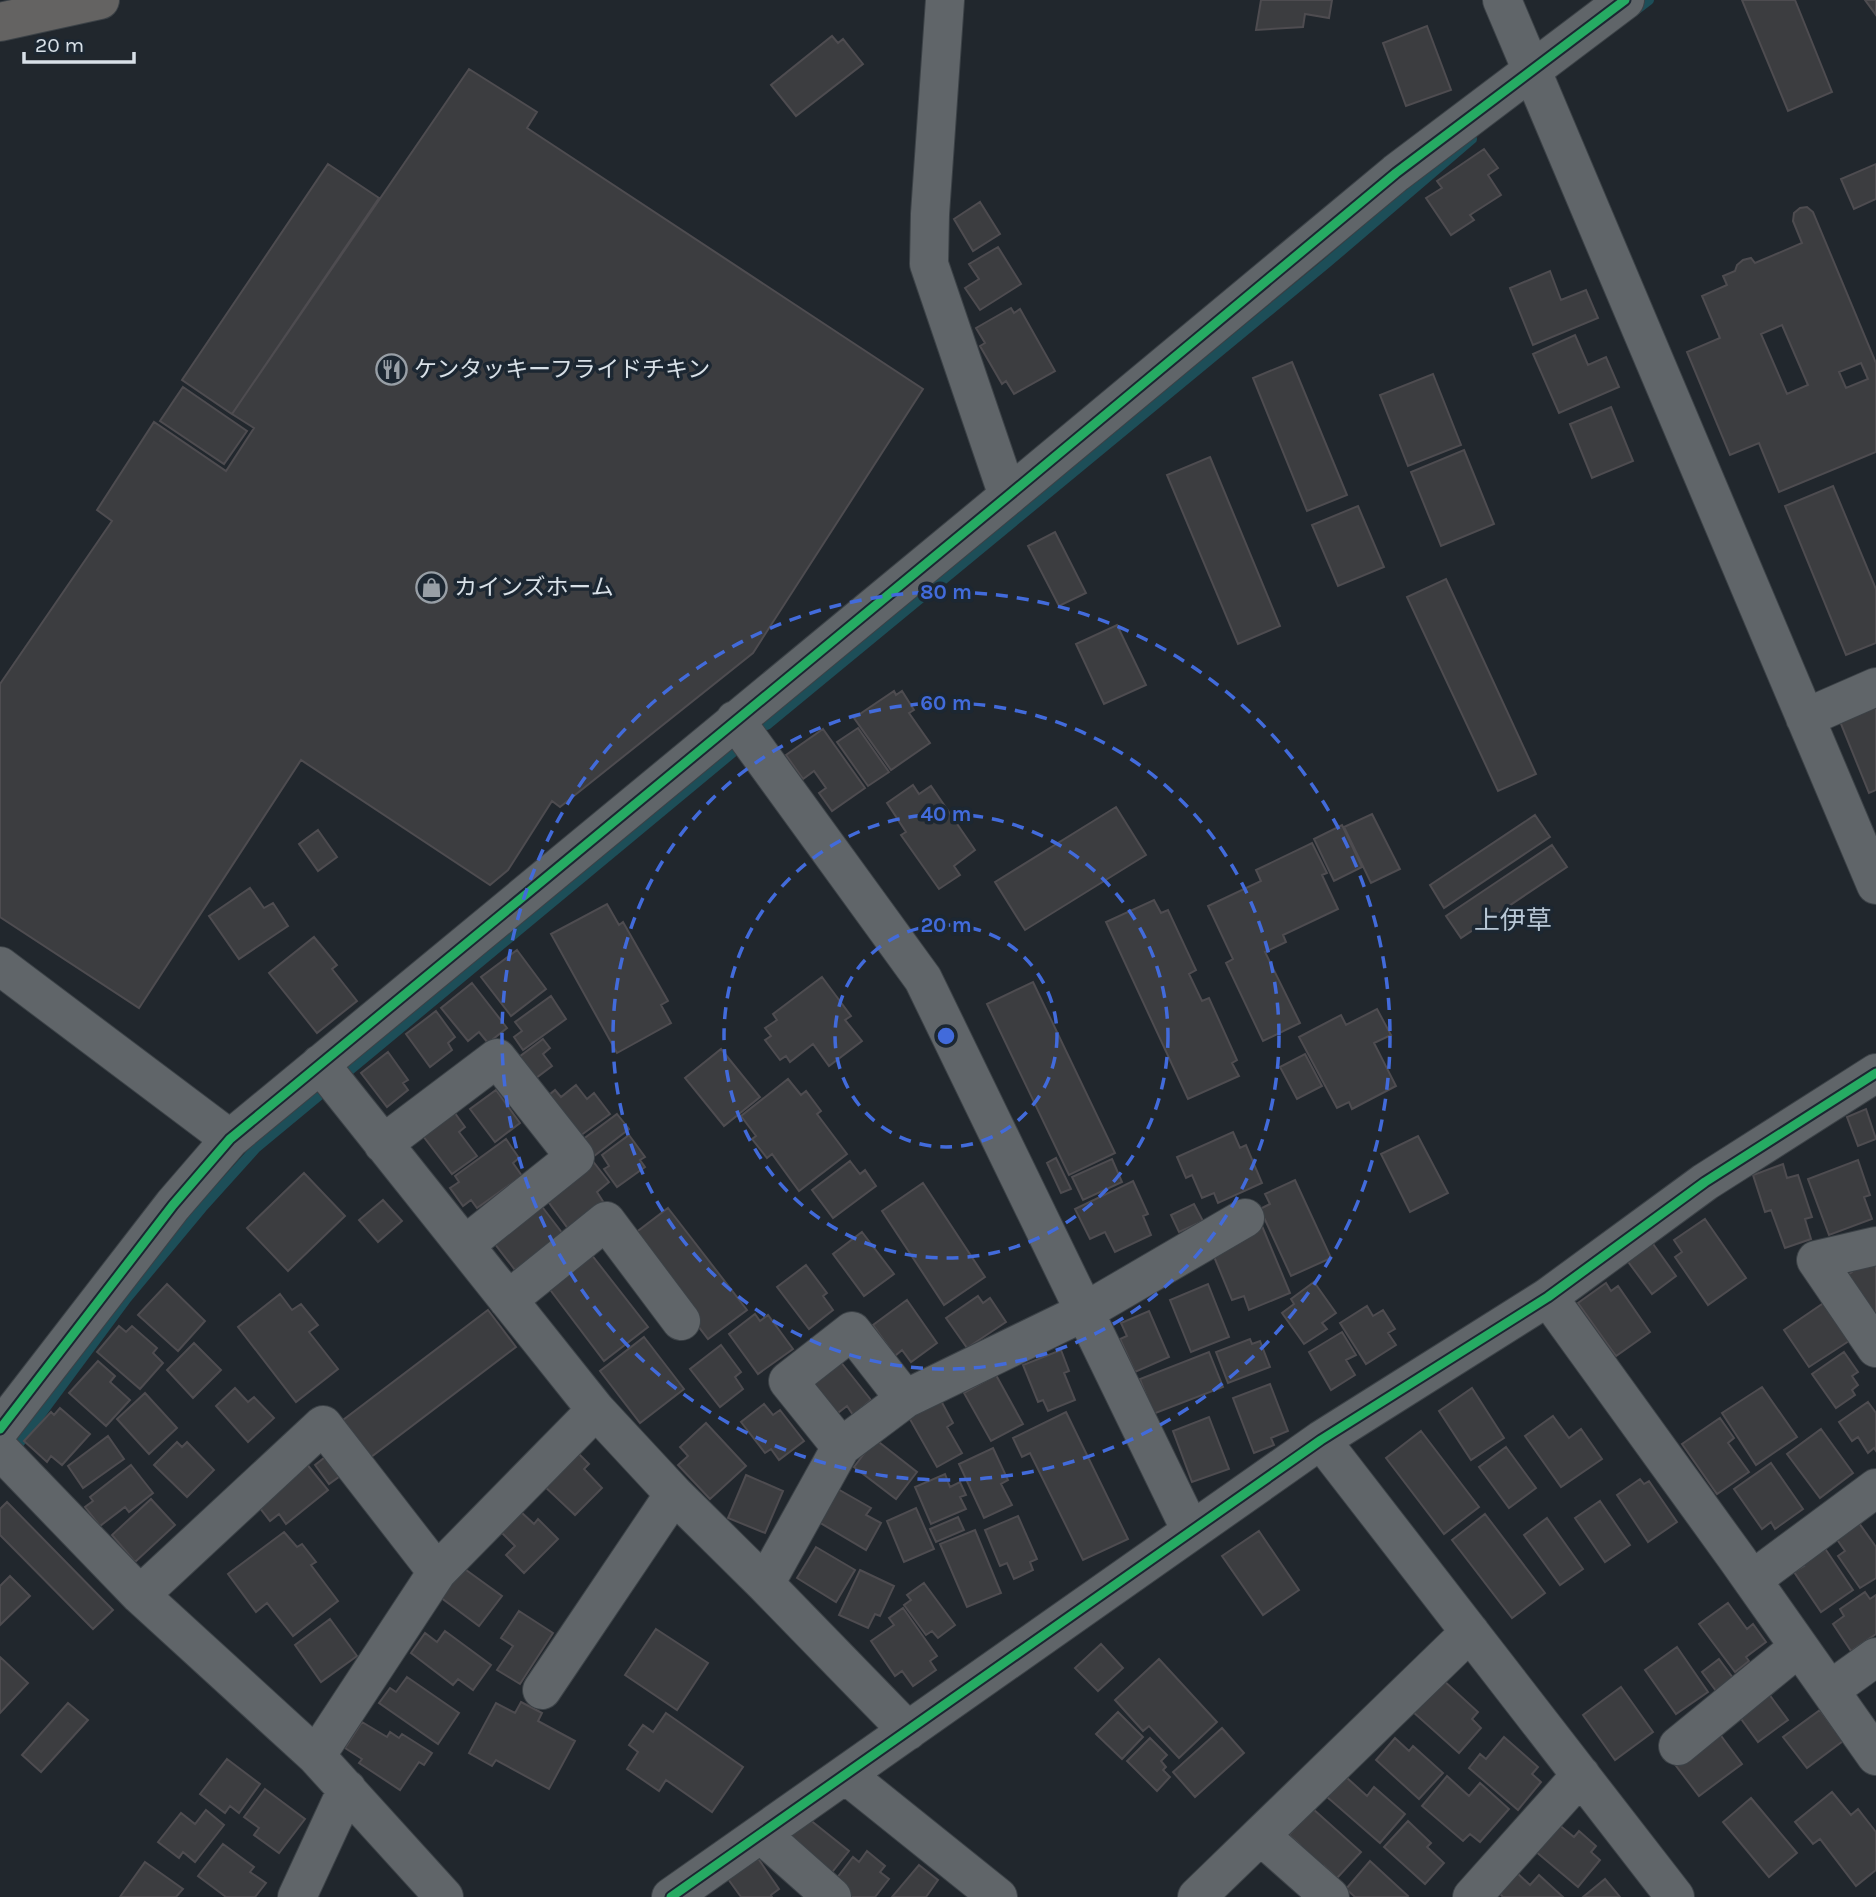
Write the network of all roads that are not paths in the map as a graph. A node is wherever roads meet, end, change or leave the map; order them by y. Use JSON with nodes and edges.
{"nodes":[{"id":1,"x":100,"y":0,"type":"edge"},
{"id":2,"x":945,"y":0,"type":"edge"},
{"id":3,"x":1502,"y":0,"type":"edge"},
{"id":4,"x":1625,"y":0,"type":"edge"},
{"id":5,"x":0,"y":22,"type":"edge"},
{"id":6,"x":1532,"y":69,"type":"junction"},
{"id":7,"x":1008,"y":496,"type":"junction"},
{"id":8,"x":1876,"y":687,"type":"edge"},
{"id":9,"x":1805,"y":718,"type":"junction"},
{"id":10,"x":735,"y":720,"type":"junction"},
{"id":11,"x":1876,"y":885,"type":"edge"},
{"id":12,"x":0,"y":966,"type":"edge"},
{"id":13,"x":320,"y":1064,"type":"junction"},
{"id":14,"x":1876,"y":1073,"type":"edge"},
{"id":15,"x":230,"y":1139,"type":"junction"},
{"id":16,"x":383,"y":1144,"type":"junction"},
{"id":17,"x":1245,"y":1218,"type":"dead end"},
{"id":18,"x":465,"y":1244,"type":"junction"},
{"id":19,"x":1876,"y":1245,"type":"edge"},
{"id":20,"x":1548,"y":1297,"type":"junction"},
{"id":21,"x":509,"y":1300,"type":"junction"},
{"id":22,"x":1084,"y":1311,"type":"junction"},
{"id":23,"x":681,"y":1321,"type":"dead end"},
{"id":24,"x":1876,"y":1348,"type":"edge"},
{"id":25,"x":905,"y":1399,"type":"junction"},
{"id":26,"x":596,"y":1410,"type":"junction"},
{"id":27,"x":0,"y":1429,"type":"edge"},
{"id":28,"x":1321,"y":1440,"type":"junction"},
{"id":29,"x":841,"y":1447,"type":"junction"},
{"id":30,"x":0,"y":1450,"type":"edge"},
{"id":31,"x":1876,"y":1488,"type":"edge"},
{"id":32,"x":674,"y":1493,"type":"junction"},
{"id":33,"x":1191,"y":1531,"type":"junction"},
{"id":34,"x":438,"y":1572,"type":"junction"},
{"id":35,"x":1752,"y":1580,"type":"junction"},
{"id":36,"x":765,"y":1584,"type":"junction"},
{"id":37,"x":139,"y":1595,"type":"junction"},
{"id":38,"x":1470,"y":1632,"type":"junction"},
{"id":39,"x":1799,"y":1647,"type":"junction"},
{"id":40,"x":1876,"y":1657,"type":"edge"},
{"id":41,"x":542,"y":1690,"type":"dead end"},
{"id":42,"x":1830,"y":1690,"type":"junction"},
{"id":43,"x":908,"y":1731,"type":"junction"},
{"id":44,"x":1678,"y":1745,"type":"dead end"},
{"id":45,"x":316,"y":1756,"type":"junction"},
{"id":46,"x":1876,"y":1756,"type":"edge"},
{"id":47,"x":846,"y":1774,"type":"junction"},
{"id":48,"x":1581,"y":1775,"type":"junction"},
{"id":49,"x":346,"y":1789,"type":"junction"},
{"id":50,"x":761,"y":1834,"type":"junction"},
{"id":51,"x":1261,"y":1836,"type":"junction"},
{"id":52,"x":1215,"y":1891,"type":"edge"},
{"id":53,"x":297,"y":1897,"type":"edge"},
{"id":54,"x":444,"y":1897,"type":"edge"},
{"id":55,"x":671,"y":1897,"type":"edge"},
{"id":56,"x":832,"y":1897,"type":"edge"},
{"id":57,"x":998,"y":1897,"type":"edge"},
{"id":58,"x":1330,"y":1897,"type":"edge"},
{"id":59,"x":1472,"y":1897,"type":"edge"},
{"id":60,"x":1675,"y":1897,"type":"edge"}],
"edges":[{"from":1,"to":5,"type":"main road"},
{"from":2,"to":7,"type":"street"},
{"from":3,"to":6,"type":"street"},
{"from":4,"to":6,"type":"street"},
{"from":6,"to":7,"type":"street"},
{"from":6,"to":9,"type":"street"},
{"from":7,"to":10,"type":"street"},
{"from":8,"to":9,"type":"street"},
{"from":9,"to":11,"type":"street"},
{"from":10,"to":13,"type":"street"},
{"from":10,"to":22,"type":"street"},
{"from":12,"to":15,"type":"street"},
{"from":13,"to":15,"type":"street"},
{"from":13,"to":16,"type":"street"},
{"from":14,"to":20,"type":"street"},
{"from":15,"to":27,"type":"street"},
{"from":16,"to":18,"type":"street"},
{"from":16,"to":18,"type":"street"},
{"from":17,"to":22,"type":"street"},
{"from":18,"to":21,"type":"street"},
{"from":19,"to":24,"type":"street"},
{"from":20,"to":28,"type":"street"},
{"from":20,"to":35,"type":"street"},
{"from":21,"to":23,"type":"street"},
{"from":21,"to":26,"type":"street"},
{"from":22,"to":25,"type":"street"},
{"from":22,"to":33,"type":"street"},
{"from":25,"to":29,"type":"street"},
{"from":25,"to":29,"type":"street"},
{"from":26,"to":32,"type":"street"},
{"from":26,"to":34,"type":"street"},
{"from":28,"to":33,"type":"street"},
{"from":28,"to":38,"type":"street"},
{"from":29,"to":36,"type":"street"},
{"from":30,"to":37,"type":"street"},
{"from":31,"to":35,"type":"street"},
{"from":32,"to":36,"type":"street"},
{"from":32,"to":41,"type":"street"},
{"from":33,"to":43,"type":"street"},
{"from":34,"to":37,"type":"street"},
{"from":34,"to":45,"type":"street"},
{"from":35,"to":39,"type":"street"},
{"from":36,"to":43,"type":"street"},
{"from":37,"to":45,"type":"street"},
{"from":38,"to":48,"type":"street"},
{"from":38,"to":51,"type":"street"},
{"from":39,"to":42,"type":"street"},
{"from":39,"to":44,"type":"street"},
{"from":40,"to":42,"type":"street"},
{"from":42,"to":46,"type":"street"},
{"from":43,"to":47,"type":"street"},
{"from":45,"to":49,"type":"street"},
{"from":47,"to":50,"type":"street"},
{"from":47,"to":57,"type":"street"},
{"from":48,"to":59,"type":"street"},
{"from":48,"to":60,"type":"street"},
{"from":49,"to":53,"type":"street"},
{"from":49,"to":54,"type":"street"},
{"from":50,"to":55,"type":"street"},
{"from":50,"to":56,"type":"street"},
{"from":51,"to":52,"type":"street"},
{"from":51,"to":58,"type":"street"}]}
